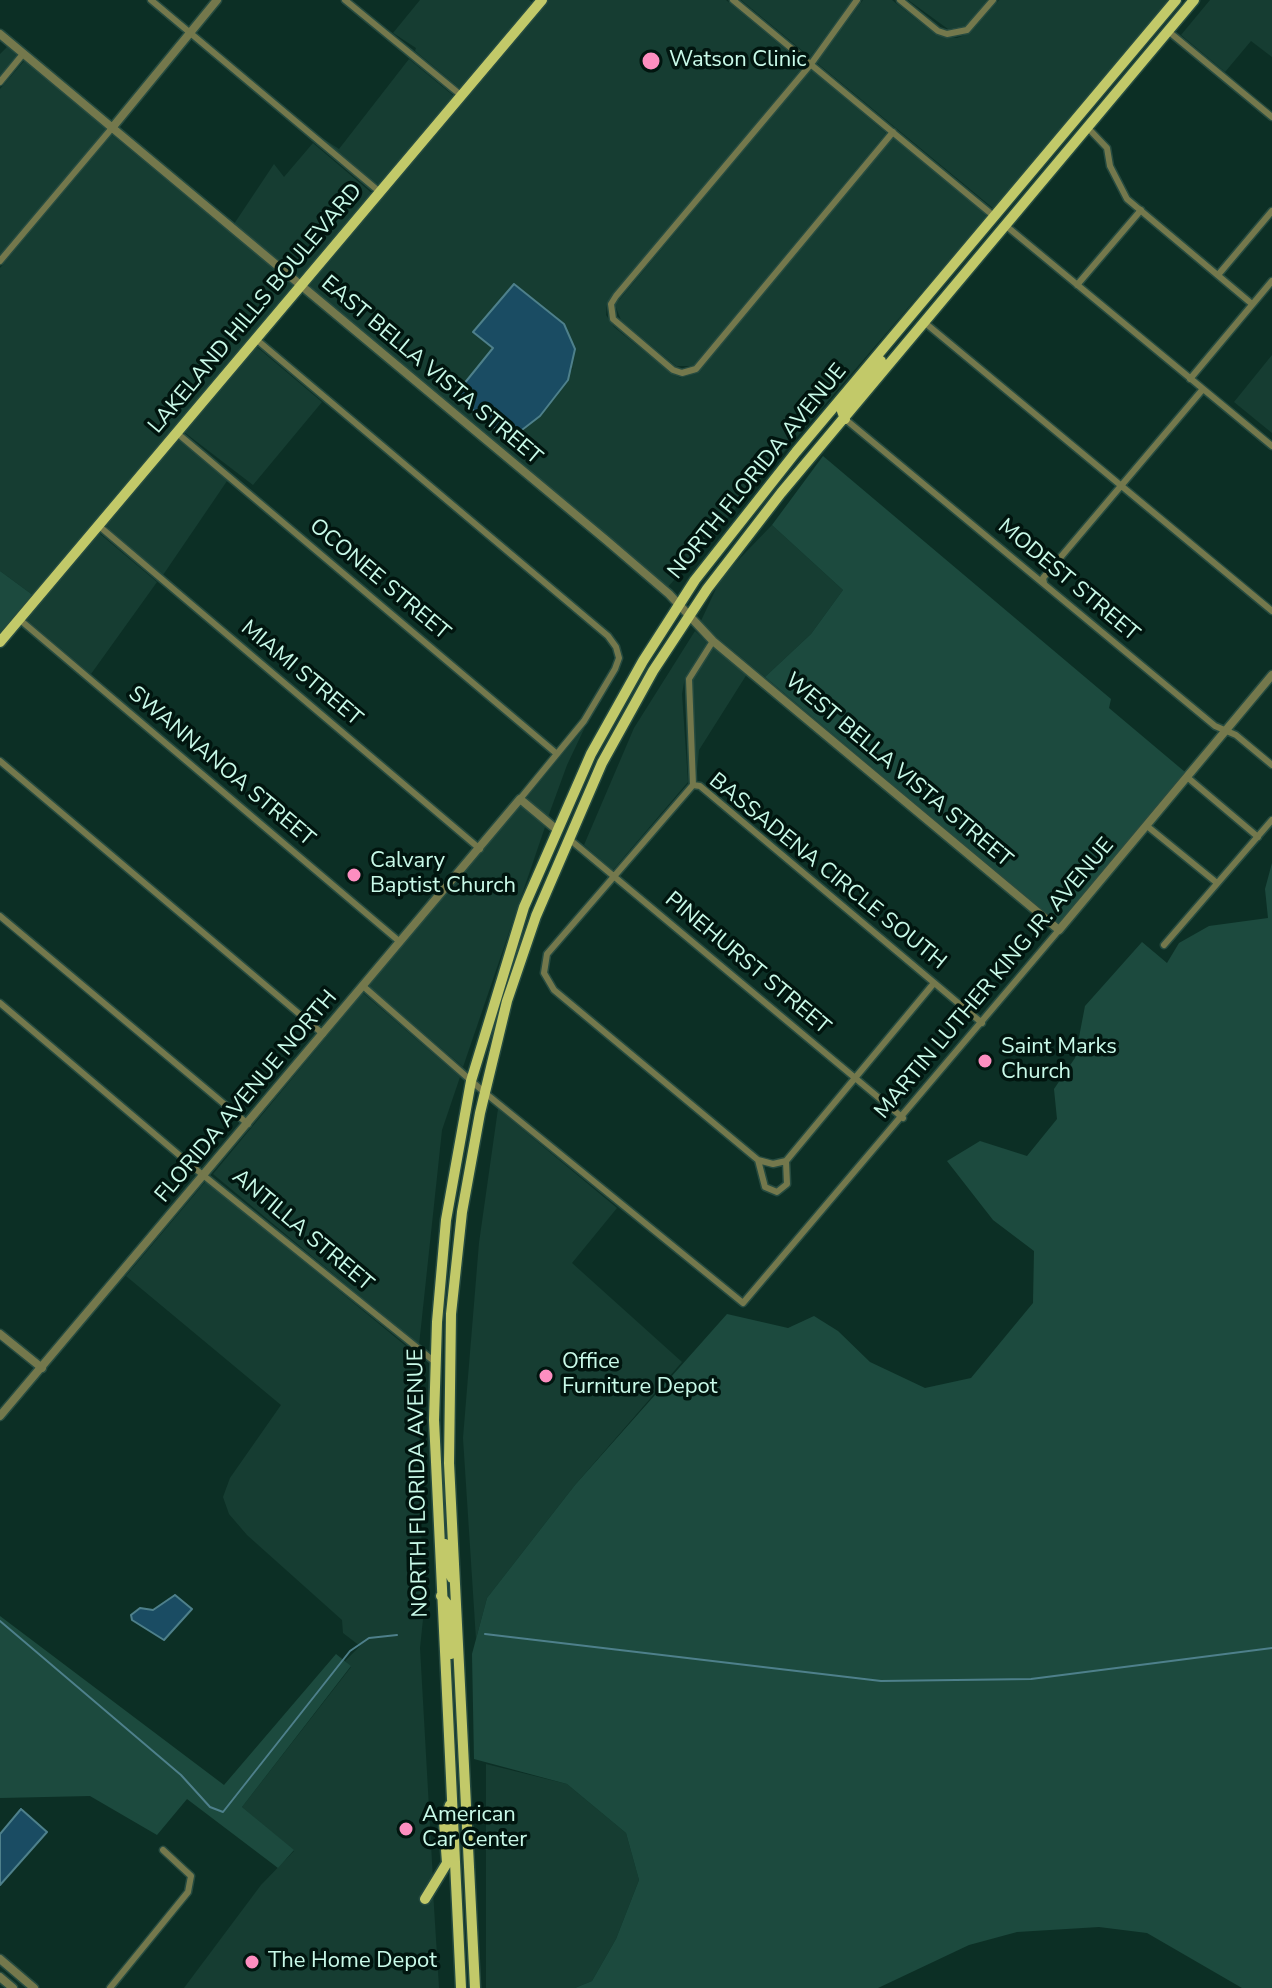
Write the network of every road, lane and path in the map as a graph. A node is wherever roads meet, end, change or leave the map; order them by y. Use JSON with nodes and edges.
{"nodes":[{"id":1,"x":151,"y":0,"type":"edge"},
{"id":2,"x":217,"y":0,"type":"edge"},
{"id":3,"x":345,"y":0,"type":"edge"},
{"id":4,"x":733,"y":0,"type":"edge"},
{"id":5,"x":857,"y":0,"type":"edge"},
{"id":6,"x":900,"y":0,"type":"edge"},
{"id":7,"x":993,"y":0,"type":"edge"},
{"id":8,"x":1176,"y":0,"type":"edge"},
{"id":9,"x":1194,"y":0,"type":"edge"},
{"id":10,"x":539,"y":1,"type":"edge"},
{"id":11,"x":1168,"y":31,"type":"junction"},
{"id":12,"x":190,"y":33,"type":"junction"},
{"id":13,"x":0,"y":34,"type":"edge"},
{"id":14,"x":23,"y":54,"type":"junction"},
{"id":15,"x":811,"y":64,"type":"junction"},
{"id":16,"x":0,"y":82,"type":"edge"},
{"id":17,"x":462,"y":96,"type":"junction"},
{"id":18,"x":1272,"y":117,"type":"edge"},
{"id":19,"x":112,"y":128,"type":"junction"},
{"id":20,"x":1088,"y":128,"type":"junction"},
{"id":21,"x":893,"y":132,"type":"junction"},
{"id":22,"x":1053,"y":147,"type":"junction"},
{"id":23,"x":381,"y":193,"type":"junction"},
{"id":24,"x":1141,"y":210,"type":"junction"},
{"id":25,"x":1272,"y":211,"type":"edge"},
{"id":26,"x":995,"y":217,"type":"junction"},
{"id":27,"x":1005,"y":225,"type":"junction"},
{"id":28,"x":0,"y":261,"type":"edge"},
{"id":29,"x":1218,"y":275,"type":"junction"},
{"id":30,"x":1272,"y":281,"type":"edge"},
{"id":31,"x":1077,"y":285,"type":"junction"},
{"id":32,"x":303,"y":286,"type":"junction"},
{"id":33,"x":1252,"y":304,"type":"junction"},
{"id":34,"x":934,"y":311,"type":"junction"},
{"id":35,"x":924,"y":322,"type":"junction"},
{"id":36,"x":257,"y":340,"type":"junction"},
{"id":37,"x":890,"y":341,"type":"junction"},
{"id":38,"x":1190,"y":379,"type":"junction"},
{"id":39,"x":1203,"y":389,"type":"junction"},
{"id":40,"x":845,"y":419,"type":"junction"},
{"id":41,"x":177,"y":433,"type":"junction"},
{"id":42,"x":1272,"y":446,"type":"edge"},
{"id":43,"x":1121,"y":485,"type":"junction"},
{"id":44,"x":99,"y":526,"type":"junction"},
{"id":45,"x":1044,"y":584,"type":"junction"},
{"id":46,"x":678,"y":605,"type":"junction"},
{"id":47,"x":1272,"y":611,"type":"edge"},
{"id":48,"x":688,"y":616,"type":"junction"},
{"id":49,"x":19,"y":619,"type":"junction"},
{"id":50,"x":713,"y":641,"type":"junction"},
{"id":51,"x":0,"y":642,"type":"edge"},
{"id":52,"x":1272,"y":675,"type":"edge"},
{"id":53,"x":1226,"y":730,"type":"junction"},
{"id":54,"x":557,"y":754,"type":"junction"},
{"id":55,"x":0,"y":761,"type":"edge"},
{"id":56,"x":1272,"y":765,"type":"edge"},
{"id":57,"x":1187,"y":777,"type":"junction"},
{"id":58,"x":693,"y":785,"type":"junction"},
{"id":59,"x":520,"y":799,"type":"junction"},
{"id":60,"x":1272,"y":820,"type":"edge"},
{"id":61,"x":1147,"y":826,"type":"junction"},
{"id":62,"x":556,"y":829,"type":"junction"},
{"id":63,"x":1258,"y":837,"type":"junction"},
{"id":64,"x":568,"y":838,"type":"junction"},
{"id":65,"x":480,"y":849,"type":"junction"},
{"id":66,"x":613,"y":876,"type":"junction"},
{"id":67,"x":1217,"y":883,"type":"junction"},
{"id":68,"x":0,"y":916,"type":"edge"},
{"id":69,"x":1059,"y":930,"type":"junction"},
{"id":70,"x":400,"y":942,"type":"junction"},
{"id":71,"x":1164,"y":945,"type":"dead end"},
{"id":72,"x":934,"y":983,"type":"junction"},
{"id":73,"x":363,"y":986,"type":"junction"},
{"id":74,"x":0,"y":1003,"type":"edge"},
{"id":75,"x":982,"y":1023,"type":"junction"},
{"id":76,"x":323,"y":1034,"type":"junction"},
{"id":77,"x":855,"y":1079,"type":"junction"},
{"id":78,"x":471,"y":1081,"type":"junction"},
{"id":79,"x":484,"y":1092,"type":"junction"},
{"id":80,"x":903,"y":1118,"type":"junction"},
{"id":81,"x":248,"y":1124,"type":"junction"},
{"id":82,"x":758,"y":1160,"type":"junction"},
{"id":83,"x":786,"y":1161,"type":"junction"},
{"id":84,"x":206,"y":1175,"type":"junction"},
{"id":85,"x":439,"y":1304,"type":"junction"},
{"id":86,"x":0,"y":1334,"type":"edge"},
{"id":87,"x":435,"y":1363,"type":"junction"},
{"id":88,"x":42,"y":1368,"type":"junction"},
{"id":89,"x":0,"y":1416,"type":"edge"},
{"id":90,"x":449,"y":1433,"type":"junction"},
{"id":91,"x":436,"y":1467,"type":"junction"},
{"id":92,"x":455,"y":1580,"type":"junction"},
{"id":93,"x":441,"y":1596,"type":"junction"},
{"id":94,"x":461,"y":1718,"type":"junction"},
{"id":95,"x":451,"y":1799,"type":"junction"},
{"id":96,"x":163,"y":1850,"type":"dead end"},
{"id":97,"x":425,"y":1899,"type":"dead end"},
{"id":98,"x":0,"y":1959,"type":"edge"},
{"id":99,"x":0,"y":1977,"type":"edge"},
{"id":100,"x":13,"y":1988,"type":"edge"},
{"id":101,"x":34,"y":1988,"type":"edge"},
{"id":102,"x":110,"y":1988,"type":"edge"},
{"id":103,"x":461,"y":1988,"type":"edge"},
{"id":104,"x":475,"y":1988,"type":"edge"}],
"edges":[{"from":1,"to":12,"type":"street"},
{"from":2,"to":12,"type":"street"},
{"from":3,"to":17,"type":"street"},
{"from":4,"to":15,"type":"street"},
{"from":5,"to":15,"type":"street"},
{"from":6,"to":7,"type":"street"},
{"from":8,"to":22,"type":"main road","name":"NORTH FLORIDA AVENUE"},
{"from":9,"to":11,"type":"main road","name":"NORTH FLORIDA AVENUE"},
{"from":10,"to":17,"type":"main road","name":"LAKELAND HILLS BOULEVARD"},
{"from":11,"to":18,"type":"street"},
{"from":11,"to":20,"type":"main road","name":"NORTH FLORIDA AVENUE"},
{"from":12,"to":19,"type":"street"},
{"from":12,"to":23,"type":"street"},
{"from":13,"to":14,"type":"street","name":"EAST BELLA VISTA STREET"},
{"from":14,"to":16,"type":"street"},
{"from":14,"to":19,"type":"street","name":"EAST BELLA VISTA STREET"},
{"from":15,"to":21,"type":"street"},
{"from":15,"to":21,"type":"street"},
{"from":17,"to":23,"type":"main road","name":"LAKELAND HILLS BOULEVARD"},
{"from":19,"to":28,"type":"street"},
{"from":19,"to":32,"type":"street","name":"EAST BELLA VISTA STREET"},
{"from":20,"to":24,"type":"street"},
{"from":20,"to":27,"type":"main road","name":"NORTH FLORIDA AVENUE"},
{"from":21,"to":26,"type":"street"},
{"from":22,"to":26,"type":"main road","name":"NORTH FLORIDA AVENUE"},
{"from":22,"to":27,"type":"main road"},
{"from":23,"to":32,"type":"main road","name":"LAKELAND HILLS BOULEVARD"},
{"from":24,"to":29,"type":"street"},
{"from":24,"to":31,"type":"street"},
{"from":25,"to":29,"type":"street"},
{"from":26,"to":34,"type":"main road"},
{"from":26,"to":37,"type":"main road","name":"NORTH FLORIDA AVENUE"},
{"from":27,"to":31,"type":"street"},
{"from":27,"to":34,"type":"main road","name":"NORTH FLORIDA AVENUE"},
{"from":29,"to":33,"type":"street"},
{"from":30,"to":33,"type":"street"},
{"from":31,"to":38,"type":"street"},
{"from":32,"to":36,"type":"main road","name":"LAKELAND HILLS BOULEVARD"},
{"from":32,"to":46,"type":"street","name":"EAST BELLA VISTA STREET"},
{"from":33,"to":38,"type":"street"},
{"from":34,"to":35,"type":"main road","name":"NORTH FLORIDA AVENUE"},
{"from":35,"to":40,"type":"main road","name":"NORTH FLORIDA AVENUE"},
{"from":35,"to":43,"type":"street"},
{"from":36,"to":41,"type":"main road","name":"LAKELAND HILLS BOULEVARD"},
{"from":36,"to":54,"type":"street"},
{"from":37,"to":40,"type":"main road"},
{"from":37,"to":46,"type":"main road","name":"NORTH FLORIDA AVENUE"},
{"from":38,"to":39,"type":"street"},
{"from":39,"to":42,"type":"street"},
{"from":39,"to":43,"type":"street"},
{"from":40,"to":45,"type":"street","name":"MODEST STREET"},
{"from":40,"to":48,"type":"main road","name":"NORTH FLORIDA AVENUE"},
{"from":41,"to":44,"type":"main road","name":"LAKELAND HILLS BOULEVARD"},
{"from":41,"to":54,"type":"street","name":"OCONEE STREET"},
{"from":43,"to":45,"type":"street"},
{"from":43,"to":47,"type":"street"},
{"from":44,"to":49,"type":"main road","name":"LAKELAND HILLS BOULEVARD"},
{"from":44,"to":65,"type":"street","name":"MIAMI STREET"},
{"from":45,"to":53,"type":"street","name":"MODEST STREET"},
{"from":46,"to":48,"type":"street","name":"EAST BELLA VISTA STREET"},
{"from":46,"to":62,"type":"main road","name":"NORTH FLORIDA AVENUE"},
{"from":48,"to":50,"type":"street","name":"WEST BELLA VISTA STREET"},
{"from":48,"to":64,"type":"main road","name":"NORTH FLORIDA AVENUE"},
{"from":49,"to":51,"type":"main road","name":"LAKELAND HILLS BOULEVARD"},
{"from":49,"to":70,"type":"street","name":"SWANNANOA STREET"},
{"from":50,"to":58,"type":"street","name":"BASSADENA CIRCLE SOUTH"},
{"from":50,"to":69,"type":"street","name":"WEST BELLA VISTA STREET"},
{"from":52,"to":53,"type":"street","name":"MARTIN LUTHER KING JR. AVENUE"},
{"from":53,"to":56,"type":"street","name":"MODEST STREET"},
{"from":53,"to":57,"type":"street","name":"MARTIN LUTHER KING JR. AVENUE"},
{"from":54,"to":59,"type":"street"},
{"from":55,"to":76,"type":"street"},
{"from":57,"to":61,"type":"street","name":"MARTIN LUTHER KING JR. AVENUE"},
{"from":57,"to":63,"type":"street"},
{"from":58,"to":66,"type":"street"},
{"from":58,"to":72,"type":"street","name":"BASSADENA CIRCLE SOUTH"},
{"from":59,"to":62,"type":"street"},
{"from":59,"to":65,"type":"street","name":"FLORIDA AVENUE NORTH"},
{"from":60,"to":63,"type":"street"},
{"from":61,"to":67,"type":"street"},
{"from":61,"to":69,"type":"street","name":"MARTIN LUTHER KING JR. AVENUE"},
{"from":62,"to":78,"type":"main road","name":"NORTH FLORIDA AVENUE"},
{"from":63,"to":67,"type":"street"},
{"from":64,"to":66,"type":"street","name":"PINEHURST STREET"},
{"from":64,"to":79,"type":"main road","name":"NORTH FLORIDA AVENUE"},
{"from":65,"to":70,"type":"street","name":"FLORIDA AVENUE NORTH"},
{"from":66,"to":77,"type":"street","name":"PINEHURST STREET"},
{"from":66,"to":82,"type":"street"},
{"from":67,"to":71,"type":"street"},
{"from":68,"to":81,"type":"street"},
{"from":69,"to":75,"type":"street","name":"MARTIN LUTHER KING JR. AVENUE"},
{"from":70,"to":73,"type":"street","name":"FLORIDA AVENUE NORTH"},
{"from":72,"to":75,"type":"street","name":"BASSADENA CIRCLE SOUTH"},
{"from":72,"to":77,"type":"street"},
{"from":73,"to":76,"type":"street","name":"FLORIDA AVENUE NORTH"},
{"from":73,"to":78,"type":"street"},
{"from":74,"to":84,"type":"street","name":"ANTILLA STREET"},
{"from":75,"to":80,"type":"street","name":"MARTIN LUTHER KING JR. AVENUE"},
{"from":76,"to":81,"type":"street","name":"FLORIDA AVENUE NORTH"},
{"from":77,"to":80,"type":"street","name":"PINEHURST STREET"},
{"from":77,"to":83,"type":"street"},
{"from":78,"to":79,"type":"street"},
{"from":78,"to":85,"type":"main road","name":"NORTH FLORIDA AVENUE"},
{"from":79,"to":80,"type":"street","name":"MARTIN LUTHER KING JR. AVENUE"},
{"from":79,"to":90,"type":"main road","name":"NORTH FLORIDA AVENUE"},
{"from":81,"to":84,"type":"street","name":"FLORIDA AVENUE NORTH"},
{"from":82,"to":83,"type":"street"},
{"from":82,"to":83,"type":"street"},
{"from":84,"to":87,"type":"street","name":"ANTILLA STREET"},
{"from":84,"to":88,"type":"street","name":"FLORIDA AVENUE NORTH"},
{"from":85,"to":87,"type":"main road","name":"NORTH FLORIDA AVENUE"},
{"from":85,"to":90,"type":"main road"},
{"from":86,"to":88,"type":"street"},
{"from":87,"to":91,"type":"main road","name":"NORTH FLORIDA AVENUE"},
{"from":88,"to":89,"type":"street","name":"FLORIDA AVENUE NORTH"},
{"from":90,"to":92,"type":"main road","name":"NORTH FLORIDA AVENUE"},
{"from":91,"to":92,"type":"main road"},
{"from":91,"to":93,"type":"main road","name":"NORTH FLORIDA AVENUE"},
{"from":92,"to":94,"type":"main road","name":"NORTH FLORIDA AVENUE"},
{"from":93,"to":94,"type":"main road"},
{"from":93,"to":95,"type":"main road","name":"NORTH FLORIDA AVENUE"},
{"from":94,"to":104,"type":"main road","name":"NORTH FLORIDA AVENUE"},
{"from":95,"to":97,"type":"main road"},
{"from":95,"to":103,"type":"main road","name":"NORTH FLORIDA AVENUE"},
{"from":96,"to":102,"type":"street"},
{"from":98,"to":101,"type":"street"},
{"from":99,"to":100,"type":"street"}]}
